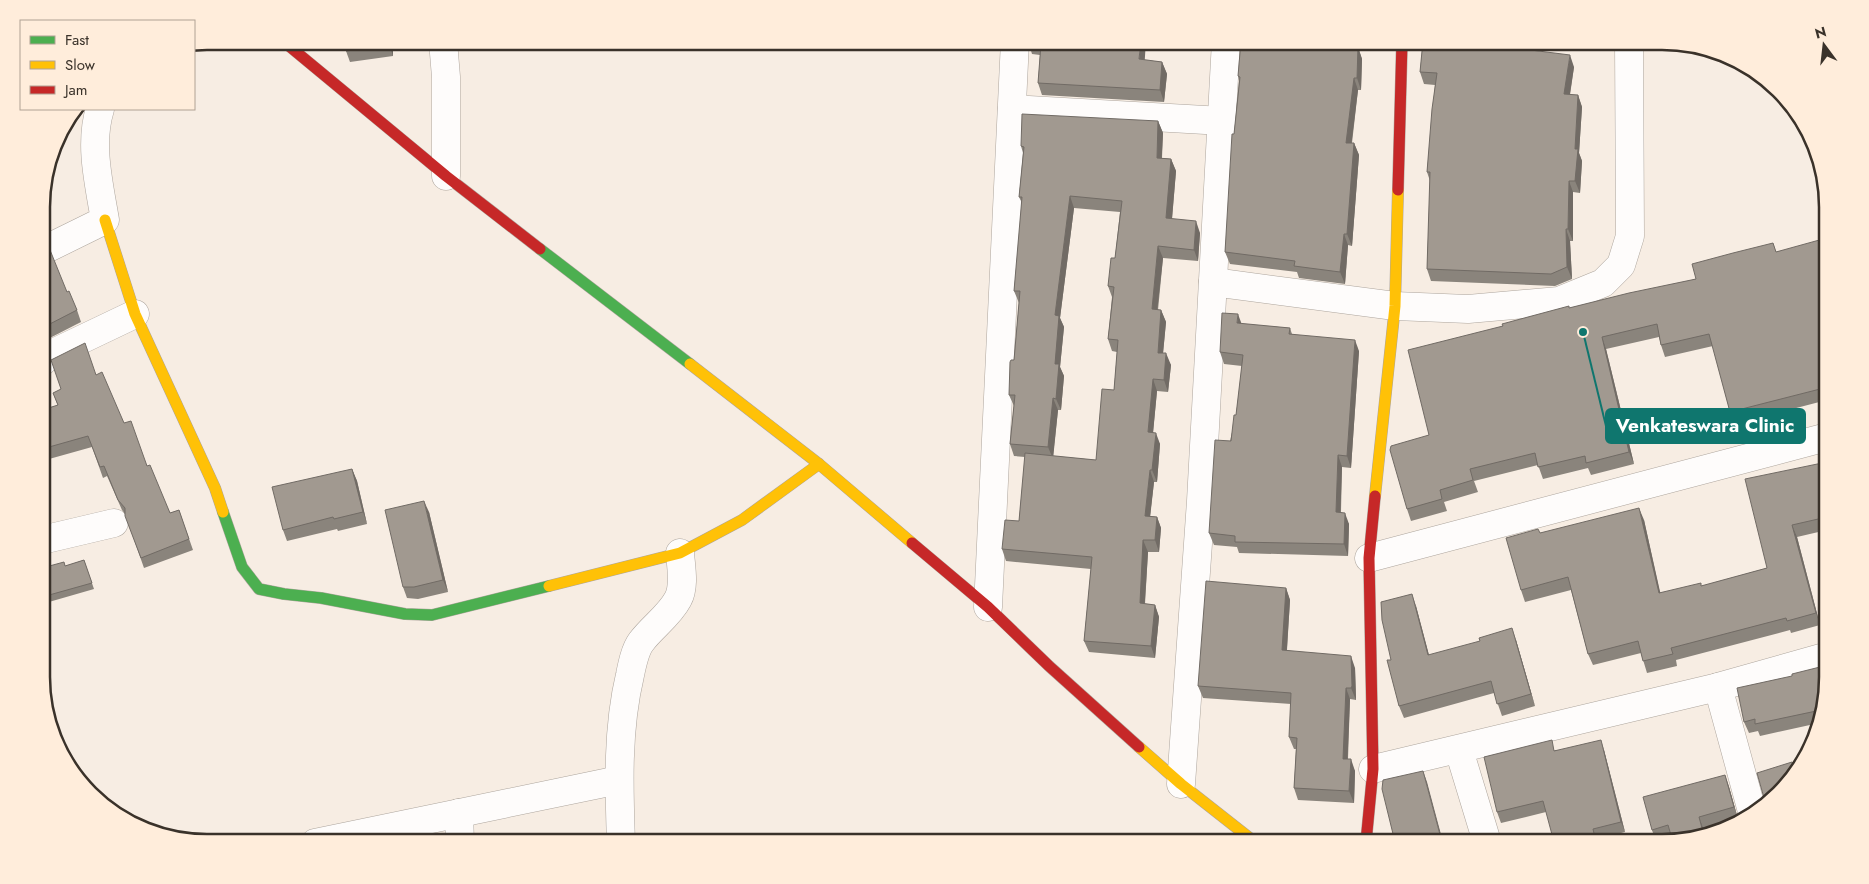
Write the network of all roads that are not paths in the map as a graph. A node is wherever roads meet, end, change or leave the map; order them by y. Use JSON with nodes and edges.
{"nodes":[{"id":1,"x":294,"y":50,"type":"edge"},
{"id":2,"x":444,"y":50,"type":"edge"},
{"id":3,"x":1015,"y":50,"type":"edge"},
{"id":4,"x":1226,"y":50,"type":"edge"},
{"id":5,"x":1402,"y":50,"type":"edge"},
{"id":6,"x":1629,"y":50,"type":"edge"},
{"id":7,"x":1012,"y":109,"type":"junction"},
{"id":8,"x":100,"y":110,"type":"edge"},
{"id":9,"x":1223,"y":121,"type":"junction"},
{"id":10,"x":446,"y":176,"type":"junction"},
{"id":11,"x":104,"y":220,"type":"junction"},
{"id":12,"x":50,"y":247,"type":"edge"},
{"id":13,"x":1213,"y":282,"type":"junction"},
{"id":14,"x":1395,"y":306,"type":"junction"},
{"id":15,"x":135,"y":314,"type":"junction"},
{"id":16,"x":50,"y":355,"type":"edge"},
{"id":17,"x":1819,"y":439,"type":"edge"},
{"id":18,"x":819,"y":464,"type":"junction"},
{"id":19,"x":114,"y":523,"type":"dead end"},
{"id":20,"x":50,"y":538,"type":"edge"},
{"id":21,"x":680,"y":553,"type":"junction"},
{"id":22,"x":1369,"y":558,"type":"junction"},
{"id":23,"x":988,"y":607,"type":"junction"},
{"id":24,"x":1819,"y":659,"type":"edge"},
{"id":25,"x":1718,"y":687,"type":"junction"},
{"id":26,"x":1459,"y":750,"type":"junction"},
{"id":27,"x":1373,"y":769,"type":"junction"},
{"id":28,"x":619,"y":780,"type":"junction"},
{"id":29,"x":1181,"y":784,"type":"junction"},
{"id":30,"x":1751,"y":807,"type":"edge"},
{"id":31,"x":459,"y":813,"type":"junction"},
{"id":32,"x":373,"y":834,"type":"edge"},
{"id":33,"x":460,"y":834,"type":"edge"},
{"id":34,"x":620,"y":834,"type":"edge"},
{"id":35,"x":1246,"y":834,"type":"edge"},
{"id":36,"x":1367,"y":834,"type":"edge"},
{"id":37,"x":1485,"y":834,"type":"edge"}],
"edges":[{"from":1,"to":10,"type":"street"},
{"from":2,"to":10,"type":"street"},
{"from":3,"to":7,"type":"street"},
{"from":4,"to":9,"type":"street"},
{"from":5,"to":14,"type":"street"},
{"from":6,"to":14,"type":"street"},
{"from":7,"to":9,"type":"street"},
{"from":7,"to":23,"type":"street"},
{"from":8,"to":11,"type":"street"},
{"from":9,"to":13,"type":"street"},
{"from":10,"to":18,"type":"street"},
{"from":11,"to":12,"type":"street"},
{"from":11,"to":15,"type":"street"},
{"from":13,"to":14,"type":"street"},
{"from":13,"to":29,"type":"street"},
{"from":14,"to":22,"type":"street"},
{"from":15,"to":16,"type":"street"},
{"from":15,"to":21,"type":"street"},
{"from":17,"to":22,"type":"street"},
{"from":18,"to":21,"type":"street"},
{"from":18,"to":23,"type":"street"},
{"from":19,"to":20,"type":"street"},
{"from":21,"to":28,"type":"street"},
{"from":22,"to":27,"type":"street"},
{"from":23,"to":29,"type":"street"},
{"from":24,"to":25,"type":"street"},
{"from":25,"to":26,"type":"street"},
{"from":25,"to":30,"type":"street"},
{"from":26,"to":27,"type":"street"},
{"from":26,"to":37,"type":"street"},
{"from":27,"to":36,"type":"street"},
{"from":28,"to":31,"type":"street"},
{"from":28,"to":34,"type":"street"},
{"from":29,"to":35,"type":"street"},
{"from":31,"to":32,"type":"street"},
{"from":31,"to":33,"type":"street"}]}
